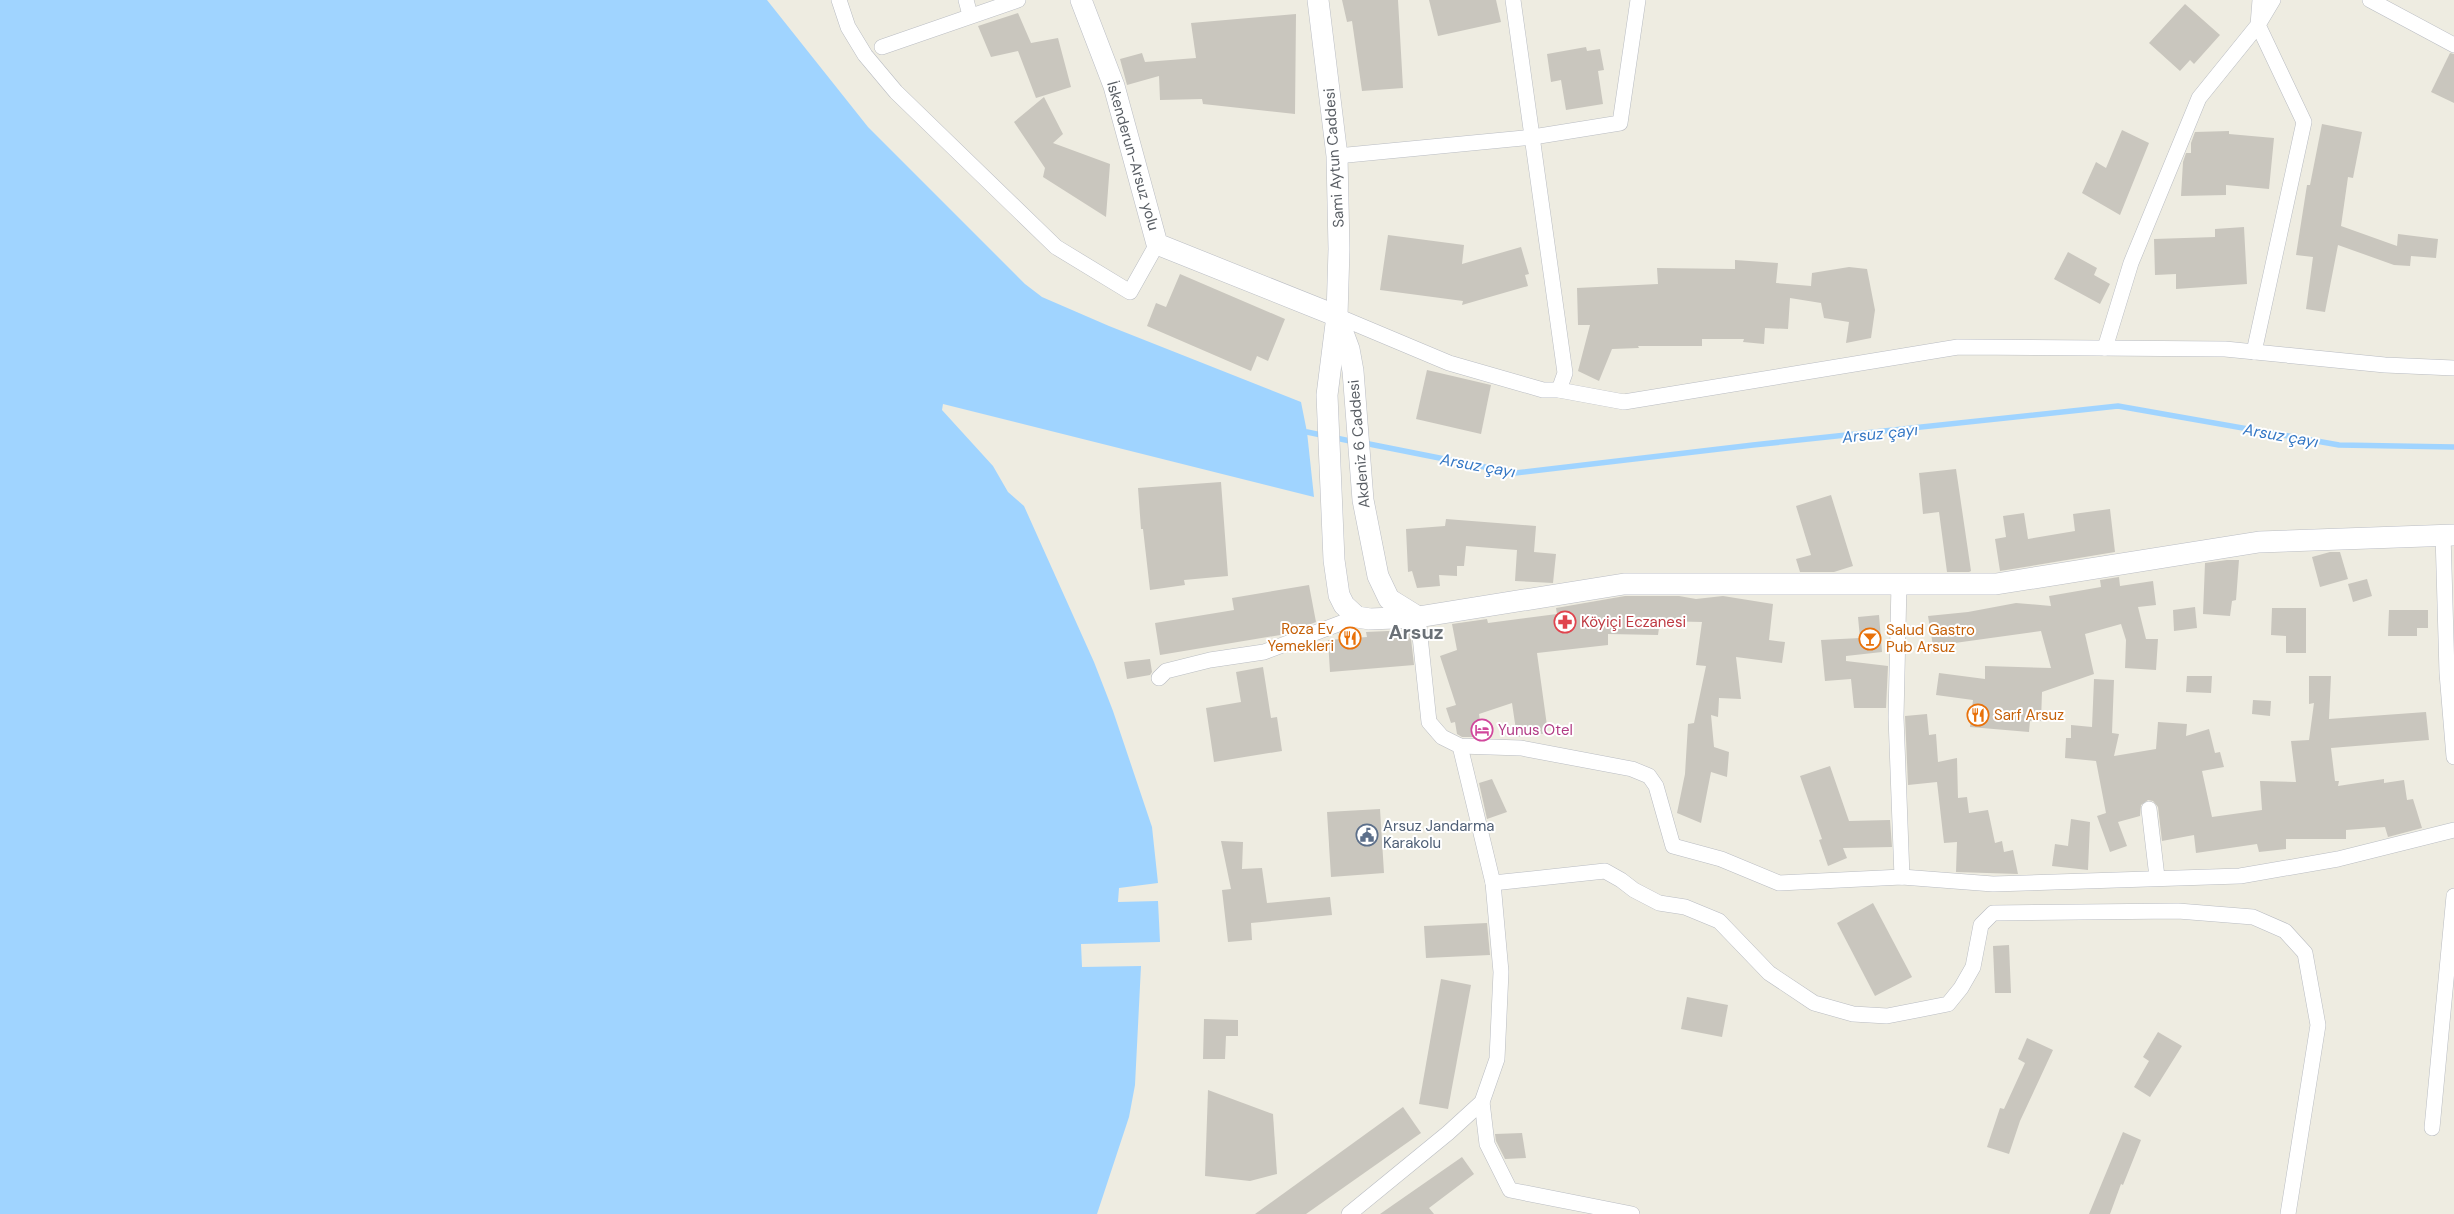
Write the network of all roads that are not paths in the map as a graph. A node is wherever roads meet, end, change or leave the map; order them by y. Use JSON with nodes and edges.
{"nodes":[{"id":1,"x":838,"y":0,"type":"edge"},
{"id":2,"x":966,"y":0,"type":"edge"},
{"id":3,"x":1018,"y":0,"type":"edge"},
{"id":4,"x":1081,"y":0,"type":"edge"},
{"id":5,"x":1318,"y":0,"type":"edge"},
{"id":6,"x":1513,"y":0,"type":"edge"},
{"id":7,"x":1638,"y":0,"type":"edge"},
{"id":8,"x":2260,"y":0,"type":"edge"},
{"id":9,"x":2273,"y":0,"type":"edge"},
{"id":10,"x":2370,"y":0,"type":"edge"},
{"id":11,"x":970,"y":16,"type":"junction"},
{"id":12,"x":2258,"y":25,"type":"junction"},
{"id":13,"x":2454,"y":46,"type":"edge"},
{"id":14,"x":882,"y":47,"type":"dead end"},
{"id":15,"x":1533,"y":137,"type":"junction"},
{"id":16,"x":1336,"y":156,"type":"junction"},
{"id":17,"x":1157,"y":244,"type":"junction"},
{"id":18,"x":1337,"y":316,"type":"junction"},
{"id":19,"x":2105,"y":348,"type":"junction"},
{"id":20,"x":2254,"y":352,"type":"junction"},
{"id":21,"x":2454,"y":368,"type":"edge"},
{"id":22,"x":1559,"y":390,"type":"junction"},
{"id":23,"x":2449,"y":535,"type":"edge"},
{"id":24,"x":1899,"y":584,"type":"junction"},
{"id":25,"x":1357,"y":617,"type":"junction"},
{"id":26,"x":1418,"y":617,"type":"junction"},
{"id":27,"x":1159,"y":678,"type":"dead end"},
{"id":28,"x":1460,"y":746,"type":"junction"},
{"id":29,"x":2454,"y":757,"type":"edge"},
{"id":30,"x":2149,"y":809,"type":"dead end"},
{"id":31,"x":2454,"y":830,"type":"edge"},
{"id":32,"x":1902,"y":877,"type":"junction"},
{"id":33,"x":2157,"y":877,"type":"junction"},
{"id":34,"x":1493,"y":884,"type":"junction"},
{"id":35,"x":2454,"y":896,"type":"edge"},
{"id":36,"x":1482,"y":1102,"type":"junction"},
{"id":37,"x":2432,"y":1128,"type":"dead end"},
{"id":38,"x":1349,"y":1214,"type":"edge"},
{"id":39,"x":1632,"y":1214,"type":"edge"},
{"id":40,"x":2288,"y":1214,"type":"edge"}],
"edges":[{"from":1,"to":17,"type":"street"},
{"from":2,"to":11,"type":"street"},
{"from":3,"to":11,"type":"street"},
{"from":4,"to":17,"type":"main road","name":"İskenderun-Arsuz yolu"},
{"from":5,"to":16,"type":"main road","name":"Sami Aytun Caddesi"},
{"from":6,"to":15,"type":"street"},
{"from":7,"to":15,"type":"street"},
{"from":8,"to":12,"type":"street"},
{"from":9,"to":12,"type":"street"},
{"from":10,"to":13,"type":"street"},
{"from":11,"to":14,"type":"street"},
{"from":12,"to":19,"type":"street"},
{"from":12,"to":20,"type":"street"},
{"from":15,"to":16,"type":"street"},
{"from":15,"to":22,"type":"street"},
{"from":16,"to":18,"type":"main road","name":"Sami Aytun Caddesi"},
{"from":17,"to":18,"type":"main road","name":"İskenderun-Arsuz yolu"},
{"from":18,"to":22,"type":"street"},
{"from":18,"to":25,"type":"main road","name":"Akdeniz 6 Caddesi"},
{"from":18,"to":26,"type":"main road","name":"Akdeniz 6 Caddesi"},
{"from":19,"to":20,"type":"street"},
{"from":19,"to":22,"type":"street"},
{"from":20,"to":21,"type":"street"},
{"from":23,"to":24,"type":"main road"},
{"from":23,"to":29,"type":"street"},
{"from":24,"to":26,"type":"main road"},
{"from":24,"to":32,"type":"street"},
{"from":25,"to":26,"type":"main road"},
{"from":25,"to":27,"type":"street"},
{"from":26,"to":28,"type":"street"},
{"from":28,"to":32,"type":"street"},
{"from":28,"to":34,"type":"street"},
{"from":30,"to":33,"type":"street"},
{"from":31,"to":33,"type":"street"},
{"from":32,"to":33,"type":"street"},
{"from":34,"to":36,"type":"street"},
{"from":34,"to":40,"type":"street"},
{"from":35,"to":37,"type":"street"},
{"from":36,"to":38,"type":"street"},
{"from":36,"to":39,"type":"street"}]}
